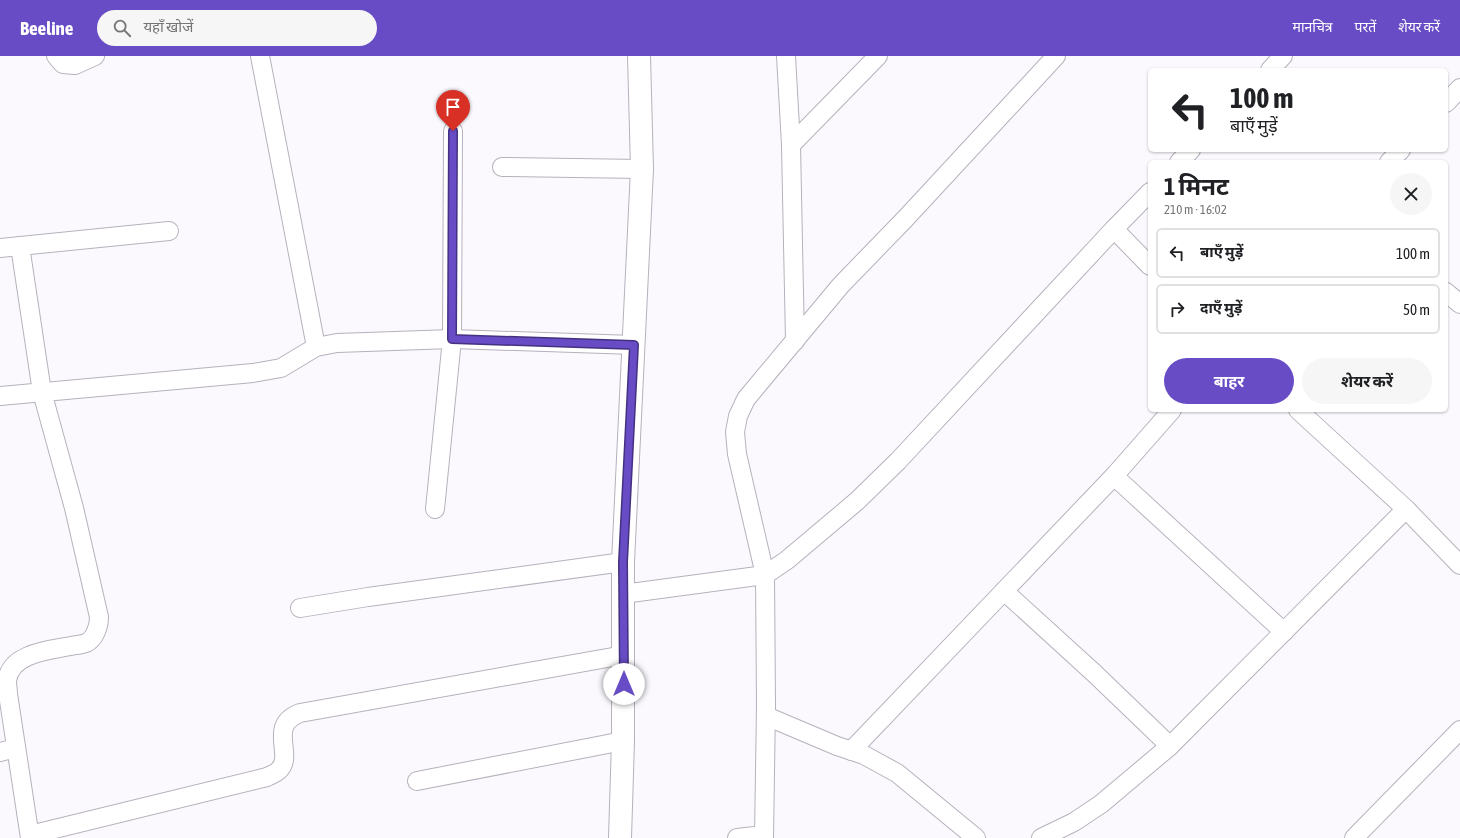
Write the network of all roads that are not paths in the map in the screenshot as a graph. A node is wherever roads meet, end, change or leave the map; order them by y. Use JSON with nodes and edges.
{"nodes":[{"id":1,"x":56,"y":56,"type":"edge"},
{"id":2,"x":95,"y":56,"type":"edge"},
{"id":3,"x":260,"y":56,"type":"edge"},
{"id":4,"x":639,"y":56,"type":"edge"},
{"id":5,"x":786,"y":56,"type":"edge"},
{"id":6,"x":878,"y":56,"type":"edge"},
{"id":7,"x":1056,"y":56,"type":"edge"},
{"id":8,"x":1283,"y":56,"type":"edge"},
{"id":9,"x":1272,"y":68,"type":"edge"},
{"id":10,"x":1460,"y":88,"type":"edge"},
{"id":11,"x":1448,"y":101,"type":"edge"},
{"id":12,"x":453,"y":131,"type":"dead end"},
{"id":13,"x":791,"y":145,"type":"junction"},
{"id":14,"x":1189,"y":152,"type":"edge"},
{"id":15,"x":1399,"y":152,"type":"edge"},
{"id":16,"x":1181,"y":160,"type":"edge"},
{"id":17,"x":1391,"y":160,"type":"edge"},
{"id":18,"x":502,"y":167,"type":"dead end"},
{"id":19,"x":642,"y":169,"type":"junction"},
{"id":20,"x":1148,"y":194,"type":"edge"},
{"id":21,"x":1114,"y":229,"type":"junction"},
{"id":22,"x":169,"y":230,"type":"dead end"},
{"id":23,"x":20,"y":246,"type":"junction"},
{"id":24,"x":0,"y":248,"type":"edge"},
{"id":25,"x":1148,"y":264,"type":"edge"},
{"id":26,"x":452,"y":339,"type":"junction"},
{"id":27,"x":795,"y":340,"type":"junction"},
{"id":28,"x":634,"y":345,"type":"junction"},
{"id":29,"x":316,"y":347,"type":"junction"},
{"id":30,"x":42,"y":392,"type":"junction"},
{"id":31,"x":0,"y":396,"type":"edge"},
{"id":32,"x":1170,"y":412,"type":"edge"},
{"id":33,"x":1300,"y":412,"type":"edge"},
{"id":34,"x":1114,"y":476,"type":"junction"},
{"id":35,"x":435,"y":509,"type":"dead end"},
{"id":36,"x":1406,"y":509,"type":"junction"},
{"id":37,"x":623,"y":562,"type":"junction"},
{"id":38,"x":1460,"y":565,"type":"edge"},
{"id":39,"x":765,"y":575,"type":"junction"},
{"id":40,"x":1004,"y":591,"type":"junction"},
{"id":41,"x":623,"y":594,"type":"junction"},
{"id":42,"x":300,"y":608,"type":"dead end"},
{"id":43,"x":1284,"y":632,"type":"junction"},
{"id":44,"x":624,"y":655,"type":"junction"},
{"id":45,"x":766,"y":716,"type":"junction"},
{"id":46,"x":1460,"y":730,"type":"edge"},
{"id":47,"x":623,"y":741,"type":"junction"},
{"id":48,"x":1170,"y":746,"type":"junction"},
{"id":49,"x":8,"y":750,"type":"edge"},
{"id":50,"x":851,"y":751,"type":"junction"},
{"id":51,"x":417,"y":781,"type":"dead end"},
{"id":52,"x":30,"y":837,"type":"edge"},
{"id":53,"x":764,"y":837,"type":"edge"},
{"id":54,"x":620,"y":838,"type":"edge"},
{"id":55,"x":738,"y":838,"type":"edge"},
{"id":56,"x":976,"y":838,"type":"edge"},
{"id":57,"x":1041,"y":838,"type":"edge"},
{"id":58,"x":1354,"y":838,"type":"edge"}],
"edges":[{"from":1,"to":2,"type":"street"},
{"from":3,"to":29,"type":"street"},
{"from":4,"to":19,"type":"main road"},
{"from":5,"to":13,"type":"street"},
{"from":6,"to":13,"type":"street"},
{"from":7,"to":27,"type":"street"},
{"from":8,"to":9,"type":"street"},
{"from":10,"to":11,"type":"street"},
{"from":12,"to":26,"type":"street"},
{"from":13,"to":27,"type":"street"},
{"from":14,"to":16,"type":"street"},
{"from":15,"to":17,"type":"street"},
{"from":18,"to":19,"type":"street"},
{"from":19,"to":28,"type":"main road"},
{"from":20,"to":21,"type":"street"},
{"from":21,"to":25,"type":"street"},
{"from":21,"to":39,"type":"street"},
{"from":22,"to":23,"type":"street"},
{"from":23,"to":24,"type":"street"},
{"from":23,"to":30,"type":"street"},
{"from":26,"to":28,"type":"street"},
{"from":26,"to":29,"type":"street"},
{"from":26,"to":35,"type":"street"},
{"from":27,"to":39,"type":"street"},
{"from":28,"to":37,"type":"main road"},
{"from":29,"to":30,"type":"street"},
{"from":30,"to":31,"type":"street"},
{"from":30,"to":49,"type":"street"},
{"from":32,"to":34,"type":"street"},
{"from":33,"to":36,"type":"street"},
{"from":34,"to":40,"type":"street"},
{"from":34,"to":43,"type":"street"},
{"from":36,"to":38,"type":"street"},
{"from":36,"to":43,"type":"street"},
{"from":37,"to":41,"type":"main road"},
{"from":37,"to":42,"type":"street"},
{"from":39,"to":41,"type":"street"},
{"from":39,"to":45,"type":"street"},
{"from":40,"to":48,"type":"street"},
{"from":40,"to":50,"type":"street"},
{"from":41,"to":44,"type":"main road"},
{"from":43,"to":48,"type":"street"},
{"from":44,"to":47,"type":"main road"},
{"from":44,"to":52,"type":"street"},
{"from":45,"to":50,"type":"street"},
{"from":45,"to":53,"type":"street"},
{"from":46,"to":58,"type":"street"},
{"from":47,"to":51,"type":"street"},
{"from":47,"to":54,"type":"main road"},
{"from":48,"to":57,"type":"street"},
{"from":49,"to":52,"type":"street"},
{"from":50,"to":56,"type":"street"},
{"from":53,"to":55,"type":"street"}]}
